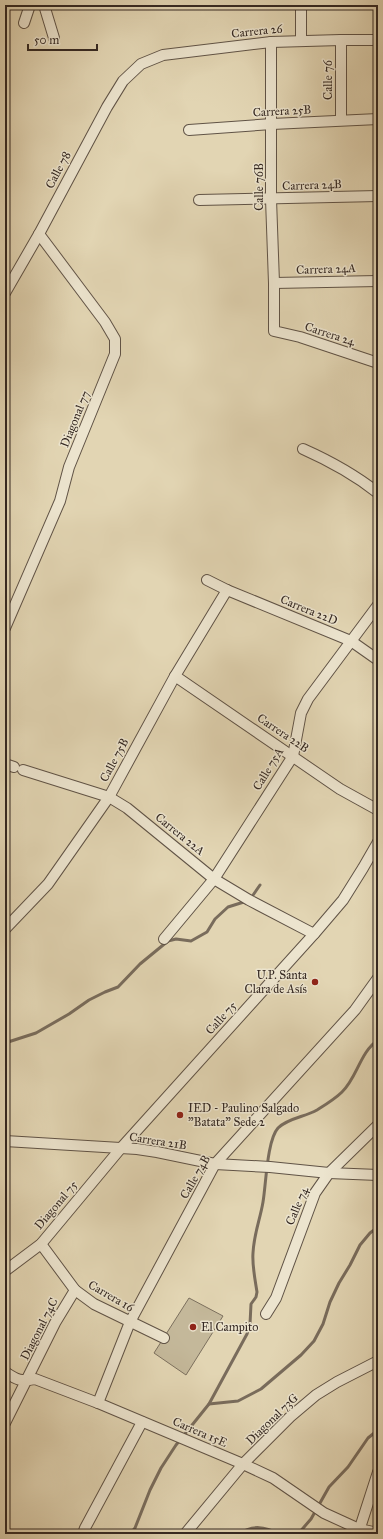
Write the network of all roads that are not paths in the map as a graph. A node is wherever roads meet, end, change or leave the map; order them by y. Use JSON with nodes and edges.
{"nodes":[{"id":1,"x":30,"y":5,"type":"edge"},
{"id":2,"x":44,"y":5,"type":"edge"},
{"id":3,"x":301,"y":5,"type":"edge"},
{"id":4,"x":24,"y":23,"type":"dead end"},
{"id":5,"x":54,"y":38,"type":"dead end"},
{"id":6,"x":341,"y":40,"type":"junction"},
{"id":7,"x":378,"y":40,"type":"edge"},
{"id":8,"x":301,"y":41,"type":"junction"},
{"id":9,"x":271,"y":42,"type":"junction"},
{"id":10,"x":141,"y":64,"type":"joint"},
{"id":11,"x":378,"y":119,"type":"edge"},
{"id":12,"x":341,"y":120,"type":"junction"},
{"id":13,"x":272,"y":124,"type":"junction"},
{"id":14,"x":189,"y":130,"type":"dead end"},
{"id":15,"x":378,"y":196,"type":"edge"},
{"id":16,"x":271,"y":199,"type":"junction"},
{"id":17,"x":199,"y":200,"type":"dead end"},
{"id":18,"x":39,"y":234,"type":"junction"},
{"id":19,"x":378,"y":280,"type":"edge"},
{"id":20,"x":274,"y":283,"type":"junction"},
{"id":21,"x":5,"y":293,"type":"edge"},
{"id":22,"x":274,"y":331,"type":"joint"},
{"id":23,"x":378,"y":363,"type":"edge"},
{"id":24,"x":303,"y":449,"type":"dead end"},
{"id":25,"x":378,"y":493,"type":"edge"},
{"id":26,"x":207,"y":580,"type":"dead end"},
{"id":27,"x":227,"y":590,"type":"junction"},
{"id":28,"x":378,"y":605,"type":"edge"},
{"id":29,"x":5,"y":628,"type":"edge"},
{"id":30,"x":351,"y":641,"type":"junction"},
{"id":31,"x":378,"y":660,"type":"edge"},
{"id":32,"x":175,"y":676,"type":"junction"},
{"id":33,"x":293,"y":756,"type":"junction"},
{"id":34,"x":14,"y":767,"type":"edge"},
{"id":35,"x":109,"y":797,"type":"junction"},
{"id":36,"x":378,"y":810,"type":"edge"},
{"id":37,"x":378,"y":842,"type":"edge"},
{"id":38,"x":214,"y":879,"type":"junction"},
{"id":39,"x":5,"y":929,"type":"edge"},
{"id":40,"x":314,"y":934,"type":"junction"},
{"id":41,"x":164,"y":939,"type":"dead end"},
{"id":42,"x":378,"y":978,"type":"edge"},
{"id":43,"x":378,"y":1125,"type":"edge"},
{"id":44,"x":5,"y":1141,"type":"edge"},
{"id":45,"x":121,"y":1148,"type":"junction"},
{"id":46,"x":215,"y":1164,"type":"junction"},
{"id":47,"x":329,"y":1174,"type":"junction"},
{"id":48,"x":378,"y":1175,"type":"edge"},
{"id":49,"x":41,"y":1244,"type":"junction"},
{"id":50,"x":5,"y":1271,"type":"edge"},
{"id":51,"x":75,"y":1290,"type":"junction"},
{"id":52,"x":266,"y":1314,"type":"dead end"},
{"id":53,"x":130,"y":1322,"type":"junction"},
{"id":54,"x":164,"y":1338,"type":"dead end"},
{"id":55,"x":378,"y":1361,"type":"edge"},
{"id":56,"x":5,"y":1372,"type":"edge"},
{"id":57,"x":27,"y":1381,"type":"junction"},
{"id":58,"x":98,"y":1403,"type":"junction"},
{"id":59,"x":142,"y":1422,"type":"junction"},
{"id":60,"x":5,"y":1423,"type":"edge"},
{"id":61,"x":243,"y":1464,"type":"junction"},
{"id":62,"x":378,"y":1472,"type":"edge"},
{"id":63,"x":359,"y":1532,"type":"edge"},
{"id":64,"x":378,"y":1533,"type":"edge"},
{"id":65,"x":83,"y":1534,"type":"edge"},
{"id":66,"x":185,"y":1534,"type":"edge"}],
"edges":[{"from":1,"to":4,"type":"street"},
{"from":2,"to":5,"type":"street"},
{"from":3,"to":8,"type":"street"},
{"from":6,"to":7,"type":"street","name":"Carrera 26"},
{"from":6,"to":8,"type":"street","name":"Carrera 26"},
{"from":6,"to":12,"type":"street","name":"Calle 76"},
{"from":8,"to":9,"type":"street","name":"Carrera 26"},
{"from":9,"to":10,"type":"street","name":"Carrera 26"},
{"from":9,"to":13,"type":"street","name":"Calle 76B"},
{"from":10,"to":18,"type":"street","name":"Calle 78"},
{"from":11,"to":12,"type":"street","name":"Carrera 25B"},
{"from":12,"to":13,"type":"street","name":"Carrera 25B"},
{"from":13,"to":14,"type":"street","name":"Carrera 25B"},
{"from":13,"to":16,"type":"street","name":"Calle 76B"},
{"from":15,"to":16,"type":"street","name":"Carrera 24B"},
{"from":16,"to":17,"type":"street","name":"Carrera 24B"},
{"from":16,"to":20,"type":"street","name":"Calle 76B"},
{"from":18,"to":21,"type":"street","name":"Calle 78"},
{"from":18,"to":29,"type":"street","name":"Diagonal 77"},
{"from":19,"to":20,"type":"street","name":"Carrera 24A"},
{"from":20,"to":22,"type":"street","name":"Calle 76B"},
{"from":22,"to":23,"type":"street","name":"Carrera 24"},
{"from":24,"to":25,"type":"street"},
{"from":26,"to":27,"type":"street","name":"Carrera 22D"},
{"from":27,"to":30,"type":"street","name":"Carrera 22D"},
{"from":27,"to":32,"type":"street","name":"Calle 75B"},
{"from":28,"to":30,"type":"street","name":"Calle 75A"},
{"from":30,"to":31,"type":"street","name":"Carrera 22D"},
{"from":30,"to":33,"type":"street","name":"Calle 75A"},
{"from":32,"to":33,"type":"street","name":"Carrera 22B"},
{"from":32,"to":35,"type":"street","name":"Calle 75B"},
{"from":33,"to":36,"type":"street","name":"Carrera 22B"},
{"from":33,"to":38,"type":"street","name":"Calle 75A"},
{"from":34,"to":35,"type":"street","name":"Carrera 22A"},
{"from":35,"to":38,"type":"street","name":"Carrera 22A"},
{"from":35,"to":39,"type":"street","name":"Calle 75B"},
{"from":37,"to":40,"type":"street","name":"Calle 75"},
{"from":38,"to":40,"type":"street","name":"Carrera 22A"},
{"from":38,"to":41,"type":"street","name":"Calle 75A"},
{"from":40,"to":45,"type":"street","name":"Calle 75"},
{"from":42,"to":46,"type":"street","name":"Calle 74B"},
{"from":43,"to":47,"type":"street","name":"Calle 74"},
{"from":44,"to":45,"type":"street","name":"Carrera 21B"},
{"from":45,"to":46,"type":"street","name":"Carrera 21B"},
{"from":45,"to":49,"type":"street","name":"Diagonal 75"},
{"from":46,"to":47,"type":"street","name":"Carrera 21B"},
{"from":46,"to":53,"type":"street","name":"Calle 74B"},
{"from":47,"to":48,"type":"street","name":"Carrera 21B"},
{"from":47,"to":52,"type":"street","name":"Calle 74"},
{"from":49,"to":50,"type":"street","name":"Diagonal 75"},
{"from":49,"to":51,"type":"street","name":"Carrera 16"},
{"from":51,"to":53,"type":"street","name":"Carrera 16"},
{"from":51,"to":57,"type":"street","name":"Diagonal 74C"},
{"from":53,"to":54,"type":"street","name":"Carrera 16"},
{"from":53,"to":58,"type":"street","name":"Calle 74B"},
{"from":55,"to":61,"type":"street","name":"Diagonal 73G"},
{"from":56,"to":57,"type":"street","name":"Carrera 15E"},
{"from":57,"to":58,"type":"street","name":"Carrera 15E"},
{"from":57,"to":60,"type":"street","name":"Diagonal 74C"},
{"from":58,"to":59,"type":"street","name":"Carrera 15E"},
{"from":59,"to":61,"type":"street","name":"Carrera 15E"},
{"from":59,"to":65,"type":"street"},
{"from":61,"to":63,"type":"street","name":"Carrera 15E"},
{"from":61,"to":66,"type":"street","name":"Diagonal 73G"},
{"from":62,"to":63,"type":"street"},
{"from":63,"to":64,"type":"street","name":"Carrera 15E"}]}
